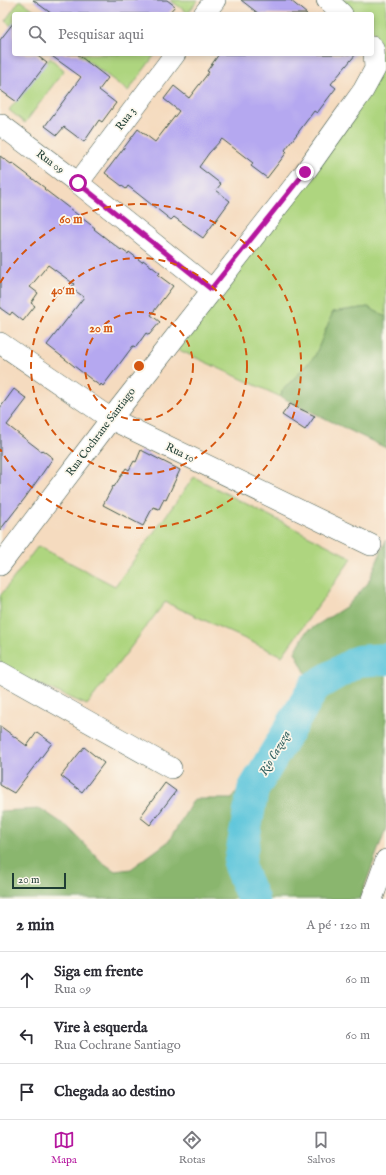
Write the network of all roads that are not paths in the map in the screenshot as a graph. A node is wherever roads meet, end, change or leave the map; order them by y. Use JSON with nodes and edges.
{"nodes":[{"id":1,"x":215,"y":0,"type":"edge"},
{"id":2,"x":327,"y":0,"type":"edge"},
{"id":3,"x":206,"y":12,"type":"edge"},
{"id":4,"x":340,"y":12,"type":"edge"},
{"id":5,"x":374,"y":51,"type":"edge"},
{"id":6,"x":173,"y":56,"type":"edge"},
{"id":7,"x":0,"y":124,"type":"edge"},
{"id":8,"x":78,"y":183,"type":"junction"},
{"id":9,"x":211,"y":289,"type":"junction"},
{"id":10,"x":0,"y":343,"type":"edge"},
{"id":11,"x":110,"y":419,"type":"junction"},
{"id":12,"x":371,"y":545,"type":"dead end"},
{"id":13,"x":1,"y":562,"type":"edge"},
{"id":14,"x":0,"y":672,"type":"edge"},
{"id":15,"x":171,"y":768,"type":"dead end"},
{"id":16,"x":386,"y":860,"type":"edge"},
{"id":17,"x":372,"y":899,"type":"edge"}],
"edges":[{"from":1,"to":3,"type":"street"},
{"from":2,"to":4,"type":"street"},
{"from":5,"to":9,"type":"street","name":"Rua Cochrane Santiago"},
{"from":6,"to":8,"type":"street","name":"Rua 3"},
{"from":7,"to":8,"type":"street","name":"Rua 09"},
{"from":8,"to":9,"type":"street","name":"Rua 09"},
{"from":9,"to":11,"type":"street","name":"Rua Cochrane Santiago"},
{"from":10,"to":11,"type":"street","name":"Rua 10"},
{"from":11,"to":12,"type":"street","name":"Rua 10"},
{"from":11,"to":13,"type":"street","name":"Rua Cochrane Santiago"},
{"from":14,"to":15,"type":"street"},
{"from":16,"to":17,"type":"street"}]}
